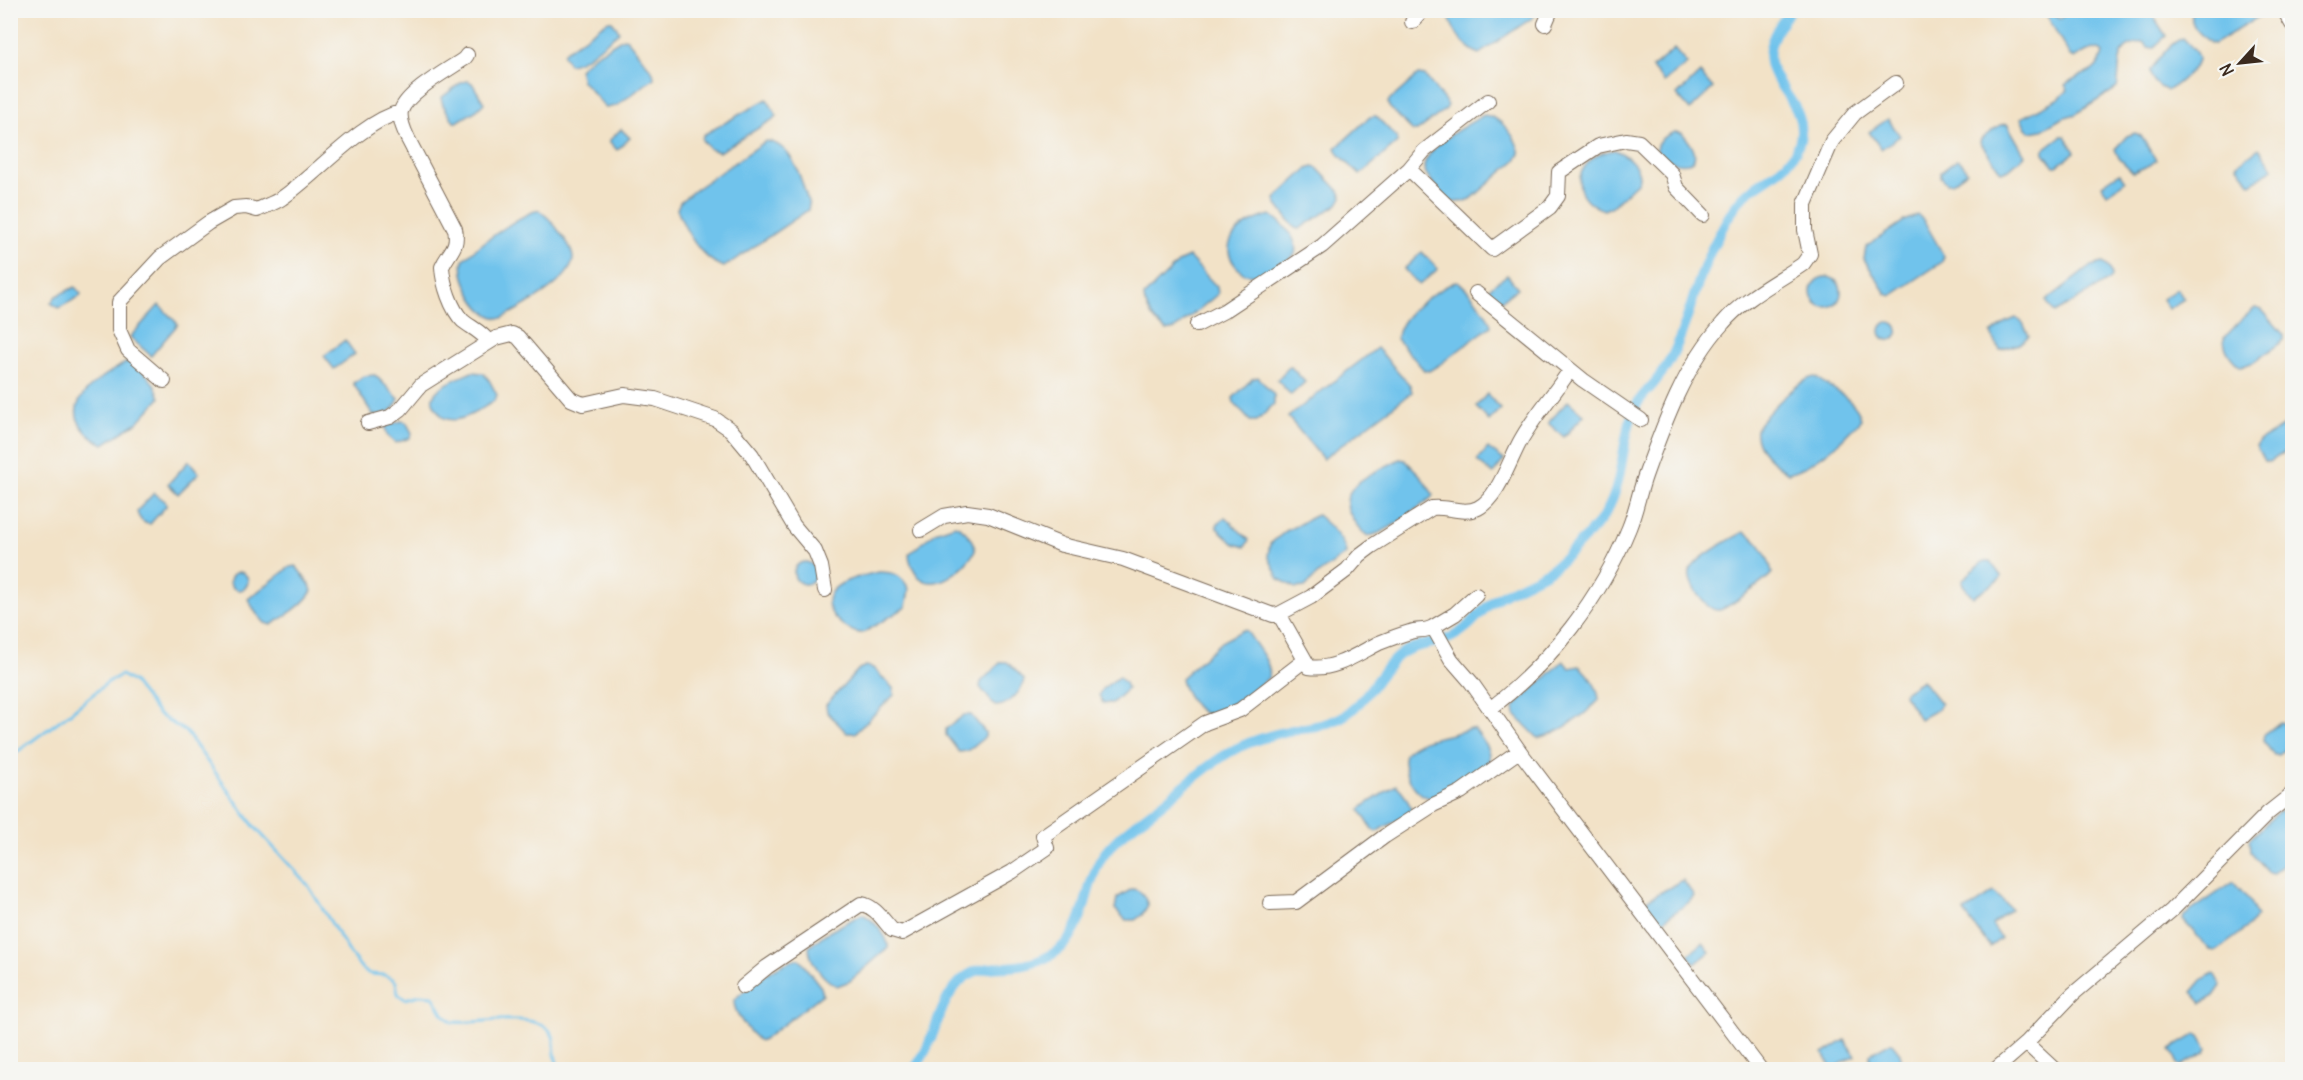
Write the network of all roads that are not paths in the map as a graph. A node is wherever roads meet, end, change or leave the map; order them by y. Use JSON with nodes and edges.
{"nodes":[{"id":1,"x":1423,"y":10,"type":"edge"},
{"id":2,"x":1551,"y":10,"type":"edge"},
{"id":3,"x":2284,"y":10,"type":"edge"},
{"id":4,"x":1412,"y":22,"type":"dead end"},
{"id":5,"x":1545,"y":24,"type":"dead end"},
{"id":6,"x":2292,"y":24,"type":"edge"},
{"id":7,"x":467,"y":55,"type":"dead end"},
{"id":8,"x":1896,"y":83,"type":"dead end"},
{"id":9,"x":1488,"y":100,"type":"dead end"},
{"id":10,"x":400,"y":112,"type":"junction"},
{"id":11,"x":1409,"y":169,"type":"junction"},
{"id":12,"x":1703,"y":215,"type":"dead end"},
{"id":13,"x":1476,"y":293,"type":"dead end"},
{"id":14,"x":1197,"y":325,"type":"dead end"},
{"id":15,"x":489,"y":342,"type":"junction"},
{"id":16,"x":1570,"y":370,"type":"junction"},
{"id":17,"x":164,"y":381,"type":"dead end"},
{"id":18,"x":1641,"y":420,"type":"dead end"},
{"id":19,"x":368,"y":423,"type":"dead end"},
{"id":20,"x":921,"y":530,"type":"dead end"},
{"id":21,"x":825,"y":590,"type":"dead end"},
{"id":22,"x":1476,"y":595,"type":"dead end"},
{"id":23,"x":1279,"y":614,"type":"junction"},
{"id":24,"x":1436,"y":632,"type":"junction"},
{"id":25,"x":1305,"y":660,"type":"junction"},
{"id":26,"x":1490,"y":709,"type":"junction"},
{"id":27,"x":1519,"y":751,"type":"junction"},
{"id":28,"x":2292,"y":794,"type":"edge"},
{"id":29,"x":1270,"y":903,"type":"dead end"},
{"id":30,"x":743,"y":987,"type":"dead end"},
{"id":31,"x":2026,"y":1043,"type":"junction"},
{"id":32,"x":1761,"y":1070,"type":"edge"},
{"id":33,"x":1995,"y":1070,"type":"edge"},
{"id":34,"x":2055,"y":1070,"type":"edge"}],
"edges":[{"from":1,"to":4,"type":"street"},
{"from":2,"to":5,"type":"street"},
{"from":3,"to":6,"type":"street"},
{"from":7,"to":10,"type":"street"},
{"from":8,"to":26,"type":"street"},
{"from":9,"to":11,"type":"street"},
{"from":10,"to":15,"type":"street"},
{"from":10,"to":17,"type":"street"},
{"from":11,"to":12,"type":"street"},
{"from":11,"to":14,"type":"street"},
{"from":13,"to":16,"type":"street"},
{"from":15,"to":19,"type":"street"},
{"from":15,"to":21,"type":"street"},
{"from":16,"to":18,"type":"street"},
{"from":16,"to":23,"type":"street"},
{"from":20,"to":23,"type":"street"},
{"from":22,"to":24,"type":"street"},
{"from":23,"to":25,"type":"street"},
{"from":24,"to":25,"type":"street"},
{"from":24,"to":26,"type":"street"},
{"from":25,"to":30,"type":"street"},
{"from":26,"to":27,"type":"street"},
{"from":27,"to":29,"type":"street"},
{"from":27,"to":32,"type":"street"},
{"from":28,"to":31,"type":"street"},
{"from":31,"to":33,"type":"street"},
{"from":31,"to":34,"type":"street"}]}
